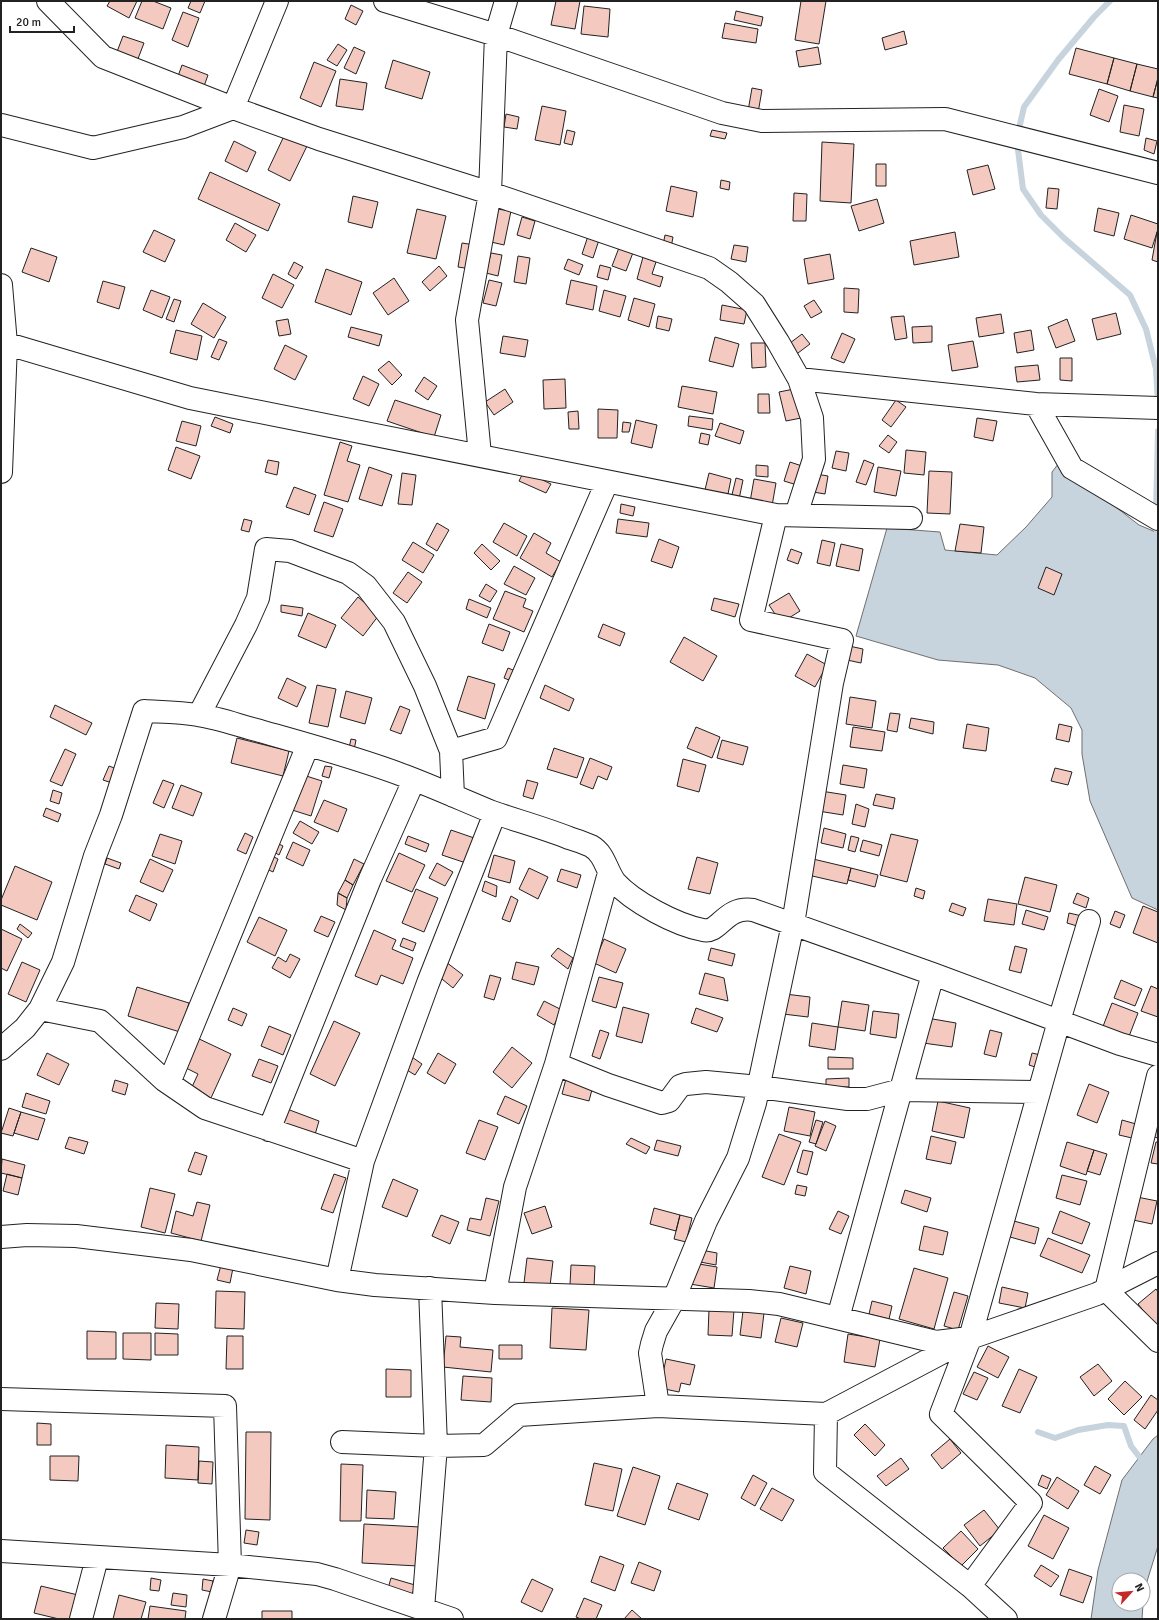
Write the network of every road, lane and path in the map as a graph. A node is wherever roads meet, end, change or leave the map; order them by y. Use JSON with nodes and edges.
{"nodes":[{"id":1,"x":48,"y":1,"type":"edge"},
{"id":2,"x":277,"y":1,"type":"edge"},
{"id":3,"x":385,"y":1,"type":"edge"},
{"id":4,"x":506,"y":1,"type":"edge"},
{"id":5,"x":496,"y":35,"type":"junction"},
{"id":6,"x":233,"y":108,"type":"junction"},
{"id":7,"x":1,"y":125,"type":"edge"},
{"id":8,"x":1158,"y":173,"type":"edge"},
{"id":9,"x":490,"y":193,"type":"junction"},
{"id":10,"x":1,"y":285,"type":"edge"},
{"id":11,"x":4,"y":343,"type":"edge"},
{"id":12,"x":799,"y":379,"type":"junction"},
{"id":13,"x":1036,"y":404,"type":"junction"},
{"id":14,"x":1158,"y":408,"type":"edge"},
{"id":15,"x":480,"y":456,"type":"junction"},
{"id":16,"x":1,"y":472,"type":"edge"},
{"id":17,"x":606,"y":482,"type":"junction"},
{"id":18,"x":786,"y":515,"type":"junction"},
{"id":19,"x":911,"y":518,"type":"dead end"},
{"id":20,"x":1158,"y":519,"type":"edge"},
{"id":21,"x":199,"y":715,"type":"junction"},
{"id":22,"x":308,"y":745,"type":"junction"},
{"id":23,"x":451,"y":751,"type":"junction"},
{"id":24,"x":414,"y":780,"type":"junction"},
{"id":25,"x":453,"y":796,"type":"junction"},
{"id":26,"x":494,"y":812,"type":"junction"},
{"id":27,"x":609,"y":873,"type":"junction"},
{"id":28,"x":1089,"y":921,"type":"dead end"},
{"id":29,"x":793,"y":924,"type":"junction"},
{"id":30,"x":933,"y":974,"type":"junction"},
{"id":31,"x":40,"y":1009,"type":"junction"},
{"id":32,"x":1059,"y":1021,"type":"junction"},
{"id":33,"x":1,"y":1049,"type":"edge"},
{"id":34,"x":1158,"y":1055,"type":"edge"},
{"id":35,"x":556,"y":1064,"type":"junction"},
{"id":36,"x":1158,"y":1076,"type":"edge"},
{"id":37,"x":169,"y":1083,"type":"junction"},
{"id":38,"x":759,"y":1087,"type":"junction"},
{"id":39,"x":901,"y":1090,"type":"junction"},
{"id":40,"x":1038,"y":1092,"type":"junction"},
{"id":41,"x":269,"y":1130,"type":"junction"},
{"id":42,"x":363,"y":1161,"type":"junction"},
{"id":43,"x":1,"y":1237,"type":"edge"},
{"id":44,"x":1158,"y":1263,"type":"edge"},
{"id":45,"x":337,"y":1280,"type":"junction"},
{"id":46,"x":430,"y":1288,"type":"junction"},
{"id":47,"x":1106,"y":1290,"type":"junction"},
{"id":48,"x":495,"y":1293,"type":"junction"},
{"id":49,"x":674,"y":1299,"type":"junction"},
{"id":50,"x":838,"y":1318,"type":"junction"},
{"id":51,"x":970,"y":1338,"type":"junction"},
{"id":52,"x":1158,"y":1341,"type":"edge"},
{"id":53,"x":1,"y":1399,"type":"edge"},
{"id":54,"x":658,"y":1406,"type":"junction"},
{"id":55,"x":826,"y":1414,"type":"junction"},
{"id":56,"x":342,"y":1442,"type":"dead end"},
{"id":57,"x":436,"y":1446,"type":"junction"},
{"id":58,"x":1,"y":1551,"type":"edge"},
{"id":59,"x":98,"y":1558,"type":"junction"},
{"id":60,"x":230,"y":1566,"type":"junction"},
{"id":61,"x":970,"y":1586,"type":"junction"},
{"id":62,"x":423,"y":1609,"type":"junction"},
{"id":63,"x":80,"y":1619,"type":"edge"},
{"id":64,"x":214,"y":1619,"type":"edge"},
{"id":65,"x":452,"y":1619,"type":"edge"},
{"id":66,"x":1006,"y":1619,"type":"edge"}],
"edges":[{"from":1,"to":6,"type":"street"},
{"from":2,"to":6,"type":"street"},
{"from":3,"to":5,"type":"street"},
{"from":4,"to":5,"type":"street"},
{"from":5,"to":8,"type":"street"},
{"from":5,"to":9,"type":"street"},
{"from":6,"to":7,"type":"street"},
{"from":6,"to":9,"type":"street"},
{"from":9,"to":12,"type":"street"},
{"from":9,"to":15,"type":"street"},
{"from":10,"to":11,"type":"street"},
{"from":11,"to":15,"type":"street"},
{"from":11,"to":16,"type":"street"},
{"from":12,"to":13,"type":"street"},
{"from":12,"to":18,"type":"street"},
{"from":13,"to":14,"type":"street"},
{"from":13,"to":20,"type":"street"},
{"from":15,"to":17,"type":"street"},
{"from":17,"to":18,"type":"street"},
{"from":17,"to":23,"type":"street"},
{"from":18,"to":19,"type":"street"},
{"from":18,"to":29,"type":"street"},
{"from":21,"to":22,"type":"street"},
{"from":21,"to":23,"type":"street"},
{"from":21,"to":31,"type":"street"},
{"from":22,"to":24,"type":"street"},
{"from":22,"to":37,"type":"street"},
{"from":23,"to":25,"type":"street"},
{"from":24,"to":25,"type":"street"},
{"from":24,"to":41,"type":"street"},
{"from":25,"to":26,"type":"street"},
{"from":26,"to":27,"type":"street"},
{"from":26,"to":42,"type":"street"},
{"from":27,"to":29,"type":"street"},
{"from":27,"to":35,"type":"street"},
{"from":28,"to":32,"type":"street"},
{"from":29,"to":30,"type":"street"},
{"from":29,"to":38,"type":"street"},
{"from":30,"to":32,"type":"street"},
{"from":30,"to":39,"type":"street"},
{"from":31,"to":33,"type":"street"},
{"from":31,"to":37,"type":"street"},
{"from":32,"to":34,"type":"street"},
{"from":32,"to":40,"type":"street"},
{"from":35,"to":38,"type":"street"},
{"from":35,"to":48,"type":"street"},
{"from":36,"to":47,"type":"street"},
{"from":37,"to":41,"type":"street"},
{"from":38,"to":39,"type":"street"},
{"from":38,"to":49,"type":"street"},
{"from":39,"to":40,"type":"street"},
{"from":39,"to":50,"type":"street"},
{"from":40,"to":51,"type":"street"},
{"from":41,"to":42,"type":"street"},
{"from":42,"to":45,"type":"street"},
{"from":43,"to":45,"type":"street"},
{"from":44,"to":47,"type":"street"},
{"from":45,"to":46,"type":"street"},
{"from":46,"to":48,"type":"street"},
{"from":46,"to":57,"type":"street"},
{"from":47,"to":51,"type":"street"},
{"from":47,"to":52,"type":"street"},
{"from":48,"to":49,"type":"street"},
{"from":49,"to":50,"type":"street"},
{"from":49,"to":54,"type":"street"},
{"from":50,"to":51,"type":"street"},
{"from":51,"to":55,"type":"street"},
{"from":51,"to":61,"type":"street"},
{"from":53,"to":60,"type":"street"},
{"from":54,"to":55,"type":"street"},
{"from":54,"to":57,"type":"street"},
{"from":55,"to":61,"type":"street"},
{"from":56,"to":57,"type":"street"},
{"from":57,"to":62,"type":"street"},
{"from":58,"to":59,"type":"street"},
{"from":59,"to":60,"type":"street"},
{"from":59,"to":63,"type":"street"},
{"from":60,"to":62,"type":"street"},
{"from":60,"to":64,"type":"street"},
{"from":61,"to":66,"type":"street"},
{"from":62,"to":65,"type":"street"}]}
